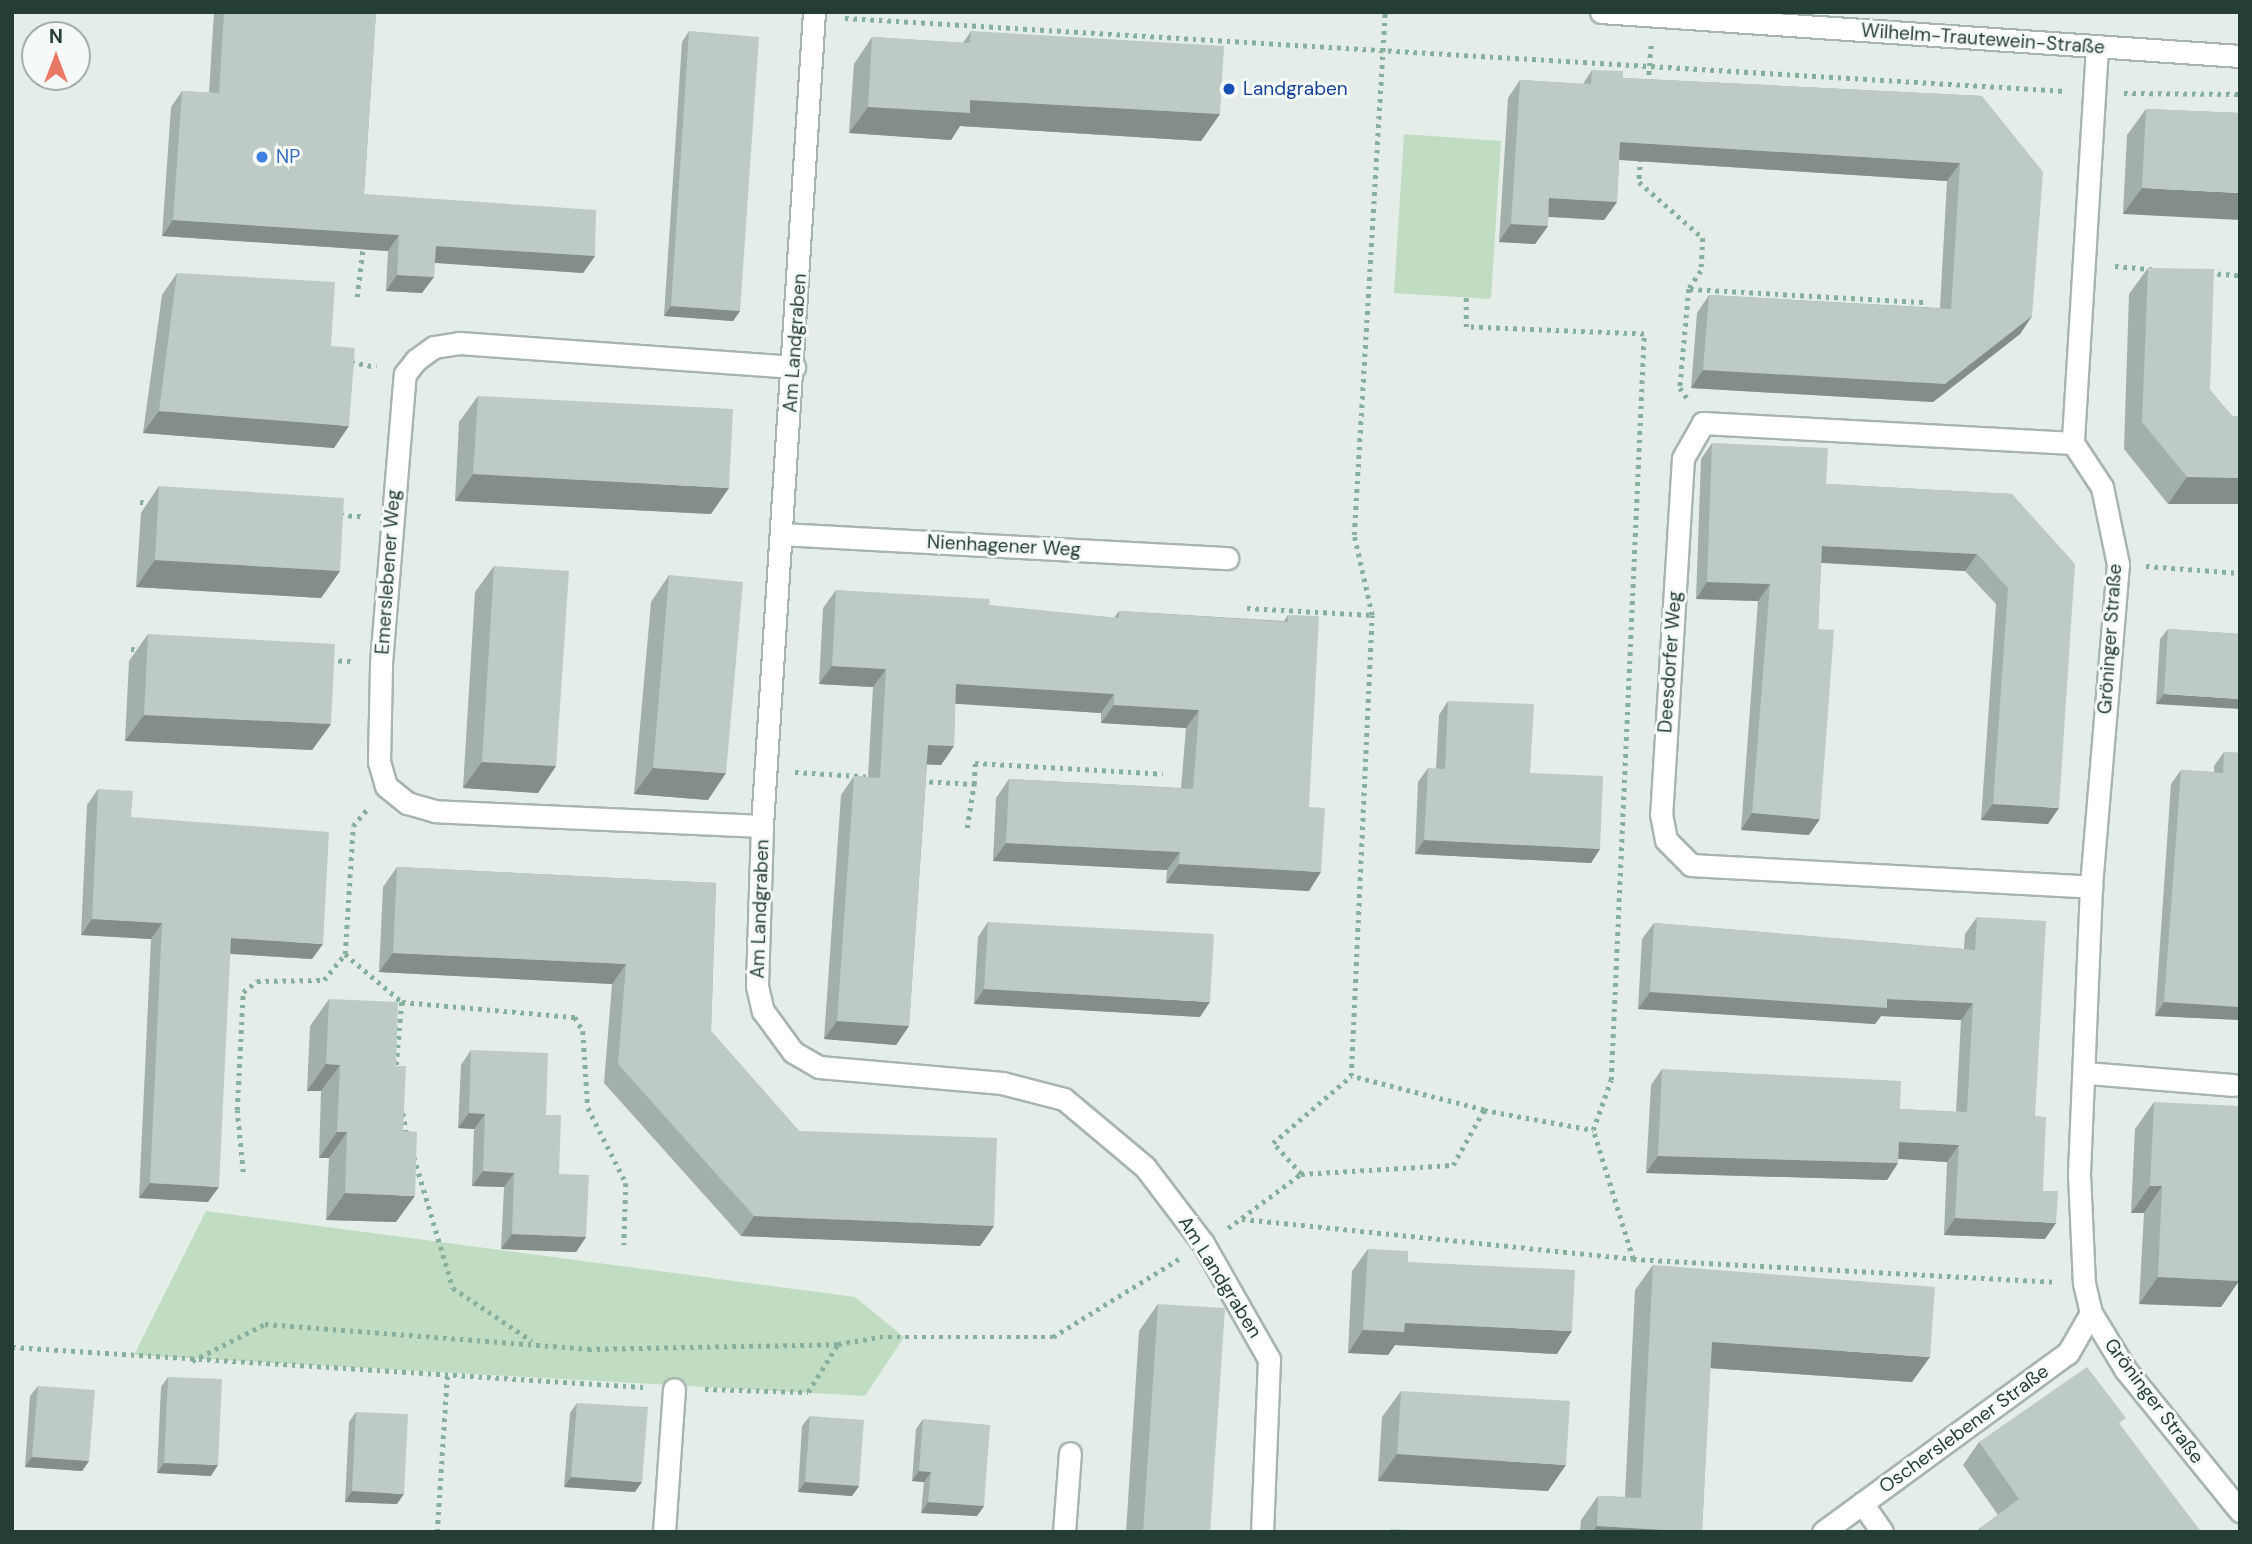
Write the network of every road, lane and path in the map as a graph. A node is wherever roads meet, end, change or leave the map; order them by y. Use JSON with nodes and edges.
{"nodes":[{"id":1,"x":1385,"y":12,"type":"edge"},
{"id":2,"x":1601,"y":12,"type":"edge"},
{"id":3,"x":813,"y":14,"type":"edge"},
{"id":4,"x":1652,"y":16,"type":"junction"},
{"id":5,"x":1382,"y":47,"type":"junction"},
{"id":6,"x":2097,"y":47,"type":"junction"},
{"id":7,"x":2240,"y":56,"type":"edge"},
{"id":8,"x":1650,"y":64,"type":"junction"},
{"id":9,"x":1648,"y":90,"type":"edge"},
{"id":10,"x":2093,"y":92,"type":"junction"},
{"id":11,"x":2240,"y":94,"type":"edge"},
{"id":12,"x":1643,"y":143,"type":"edge"},
{"id":13,"x":363,"y":242,"type":"edge"},
{"id":14,"x":2083,"y":264,"type":"junction"},
{"id":15,"x":2162,"y":269,"type":"edge"},
{"id":16,"x":2201,"y":272,"type":"edge"},
{"id":17,"x":2240,"y":275,"type":"edge"},
{"id":18,"x":1689,"y":289,"type":"junction"},
{"id":19,"x":357,"y":297,"type":"dead end"},
{"id":20,"x":1466,"y":297,"type":"dead end"},
{"id":21,"x":1926,"y":302,"type":"dead end"},
{"id":22,"x":344,"y":361,"type":"edge"},
{"id":23,"x":794,"y":368,"type":"junction"},
{"id":24,"x":405,"y":374,"type":"junction"},
{"id":25,"x":1703,"y":423,"type":"junction"},
{"id":26,"x":2073,"y":443,"type":"junction"},
{"id":27,"x":140,"y":502,"type":"dead end"},
{"id":28,"x":168,"y":504,"type":"edge"},
{"id":29,"x":335,"y":514,"type":"edge"},
{"id":30,"x":391,"y":518,"type":"junction"},
{"id":31,"x":782,"y":534,"type":"junction"},
{"id":32,"x":1227,"y":558,"type":"dead end"},
{"id":33,"x":2118,"y":564,"type":"junction"},
{"id":34,"x":2240,"y":573,"type":"edge"},
{"id":35,"x":1247,"y":608,"type":"dead end"},
{"id":36,"x":1372,"y":615,"type":"junction"},
{"id":37,"x":131,"y":649,"type":"dead end"},
{"id":38,"x":159,"y":651,"type":"edge"},
{"id":39,"x":326,"y":660,"type":"edge"},
{"id":40,"x":381,"y":663,"type":"junction"},
{"id":41,"x":766,"y":770,"type":"junction"},
{"id":42,"x":1163,"y":774,"type":"dead end"},
{"id":43,"x":891,"y":779,"type":"edge"},
{"id":44,"x":905,"y":779,"type":"edge"},
{"id":45,"x":974,"y":784,"type":"junction"},
{"id":46,"x":386,"y":786,"type":"junction"},
{"id":47,"x":762,"y":826,"type":"junction"},
{"id":48,"x":967,"y":828,"type":"dead end"},
{"id":49,"x":2091,"y":887,"type":"junction"},
{"id":50,"x":345,"y":954,"type":"junction"},
{"id":51,"x":402,"y":1002,"type":"junction"},
{"id":52,"x":2087,"y":1073,"type":"junction"},
{"id":53,"x":1351,"y":1076,"type":"junction"},
{"id":54,"x":398,"y":1085,"type":"edge"},
{"id":55,"x":2234,"y":1085,"type":"dead end"},
{"id":56,"x":400,"y":1098,"type":"edge"},
{"id":57,"x":1484,"y":1110,"type":"junction"},
{"id":58,"x":1593,"y":1130,"type":"junction"},
{"id":59,"x":243,"y":1172,"type":"dead end"},
{"id":60,"x":1301,"y":1174,"type":"junction"},
{"id":61,"x":1242,"y":1219,"type":"junction"},
{"id":62,"x":1203,"y":1243,"type":"junction"},
{"id":63,"x":624,"y":1245,"type":"dead end"},
{"id":64,"x":1633,"y":1259,"type":"junction"},
{"id":65,"x":2084,"y":1283,"type":"junction"},
{"id":66,"x":2091,"y":1313,"type":"junction"},
{"id":67,"x":534,"y":1342,"type":"junction"},
{"id":68,"x":838,"y":1344,"type":"junction"},
{"id":69,"x":12,"y":1347,"type":"edge"},
{"id":70,"x":191,"y":1361,"type":"junction"},
{"id":71,"x":447,"y":1376,"type":"junction"},
{"id":72,"x":674,"y":1389,"type":"junction"},
{"id":73,"x":1070,"y":1453,"type":"dead end"},
{"id":74,"x":1862,"y":1503,"type":"junction"},
{"id":75,"x":2240,"y":1511,"type":"edge"},
{"id":76,"x":437,"y":1532,"type":"edge"},
{"id":77,"x":664,"y":1532,"type":"edge"},
{"id":78,"x":1064,"y":1532,"type":"edge"},
{"id":79,"x":1262,"y":1532,"type":"edge"},
{"id":80,"x":1823,"y":1532,"type":"edge"},
{"id":81,"x":1882,"y":1532,"type":"edge"}],
"edges":[{"from":1,"to":5,"type":"path"},
{"from":2,"to":4,"type":"street","name":"Wilhelm-Trautewein-Straße"},
{"from":3,"to":5,"type":"path"},
{"from":3,"to":23,"type":"street","name":"Am Landgraben"},
{"from":4,"to":6,"type":"street","name":"Wilhelm-Trautewein-Straße"},
{"from":4,"to":8,"type":"path"},
{"from":5,"to":8,"type":"path"},
{"from":5,"to":36,"type":"path"},
{"from":6,"to":7,"type":"street","name":"Wilhelm-Trautewein-Straße"},
{"from":6,"to":10,"type":"street"},
{"from":8,"to":9,"type":"path"},
{"from":8,"to":10,"type":"path"},
{"from":10,"to":11,"type":"path"},
{"from":10,"to":14,"type":"street"},
{"from":12,"to":18,"type":"path"},
{"from":13,"to":19,"type":"path"},
{"from":14,"to":15,"type":"path"},
{"from":14,"to":26,"type":"street"},
{"from":16,"to":17,"type":"path"},
{"from":18,"to":21,"type":"path"},
{"from":18,"to":25,"type":"path"},
{"from":20,"to":58,"type":"path"},
{"from":22,"to":24,"type":"path"},
{"from":23,"to":24,"type":"street"},
{"from":23,"to":31,"type":"street","name":"Am Landgraben"},
{"from":24,"to":30,"type":"street","name":"Emerslebener Weg"},
{"from":25,"to":26,"type":"street"},
{"from":25,"to":49,"type":"street","name":"Deesdorfer Weg"},
{"from":26,"to":33,"type":"street","name":"Gröninger Straße"},
{"from":27,"to":28,"type":"path"},
{"from":29,"to":30,"type":"path"},
{"from":30,"to":40,"type":"street","name":"Emerslebener Weg"},
{"from":31,"to":32,"type":"street","name":"Nienhagener Weg"},
{"from":31,"to":41,"type":"street","name":"Am Landgraben"},
{"from":33,"to":34,"type":"path"},
{"from":33,"to":49,"type":"street","name":"Gröninger Straße"},
{"from":35,"to":36,"type":"path"},
{"from":36,"to":53,"type":"path"},
{"from":37,"to":38,"type":"path"},
{"from":39,"to":40,"type":"path"},
{"from":40,"to":46,"type":"street","name":"Emerslebener Weg"},
{"from":41,"to":43,"type":"path"},
{"from":41,"to":47,"type":"street","name":"Am Landgraben"},
{"from":42,"to":45,"type":"path"},
{"from":44,"to":45,"type":"path"},
{"from":45,"to":48,"type":"path"},
{"from":46,"to":47,"type":"street"},
{"from":46,"to":50,"type":"path"},
{"from":47,"to":62,"type":"street","name":"Am Landgraben"},
{"from":49,"to":52,"type":"street","name":"Gröninger Straße"},
{"from":50,"to":51,"type":"path"},
{"from":50,"to":59,"type":"path"},
{"from":51,"to":54,"type":"path"},
{"from":51,"to":63,"type":"path"},
{"from":52,"to":55,"type":"street"},
{"from":52,"to":65,"type":"street","name":"Gröninger Straße"},
{"from":53,"to":57,"type":"path"},
{"from":53,"to":60,"type":"path"},
{"from":56,"to":67,"type":"path"},
{"from":57,"to":58,"type":"path"},
{"from":57,"to":60,"type":"path"},
{"from":58,"to":64,"type":"path"},
{"from":60,"to":61,"type":"path"},
{"from":61,"to":62,"type":"path"},
{"from":61,"to":64,"type":"path"},
{"from":62,"to":68,"type":"path"},
{"from":62,"to":79,"type":"street","name":"Am Landgraben"},
{"from":64,"to":65,"type":"path"},
{"from":65,"to":66,"type":"street","name":"Gröninger Straße"},
{"from":66,"to":74,"type":"street","name":"Oscherslebener Straße"},
{"from":66,"to":75,"type":"street","name":"Gröninger Straße"},
{"from":67,"to":68,"type":"path"},
{"from":67,"to":70,"type":"path"},
{"from":68,"to":72,"type":"path"},
{"from":69,"to":70,"type":"path"},
{"from":70,"to":71,"type":"path"},
{"from":71,"to":72,"type":"path"},
{"from":71,"to":76,"type":"path"},
{"from":72,"to":77,"type":"street"},
{"from":73,"to":78,"type":"street"},
{"from":74,"to":80,"type":"street","name":"Oscherslebener Straße"},
{"from":74,"to":81,"type":"street"}]}
